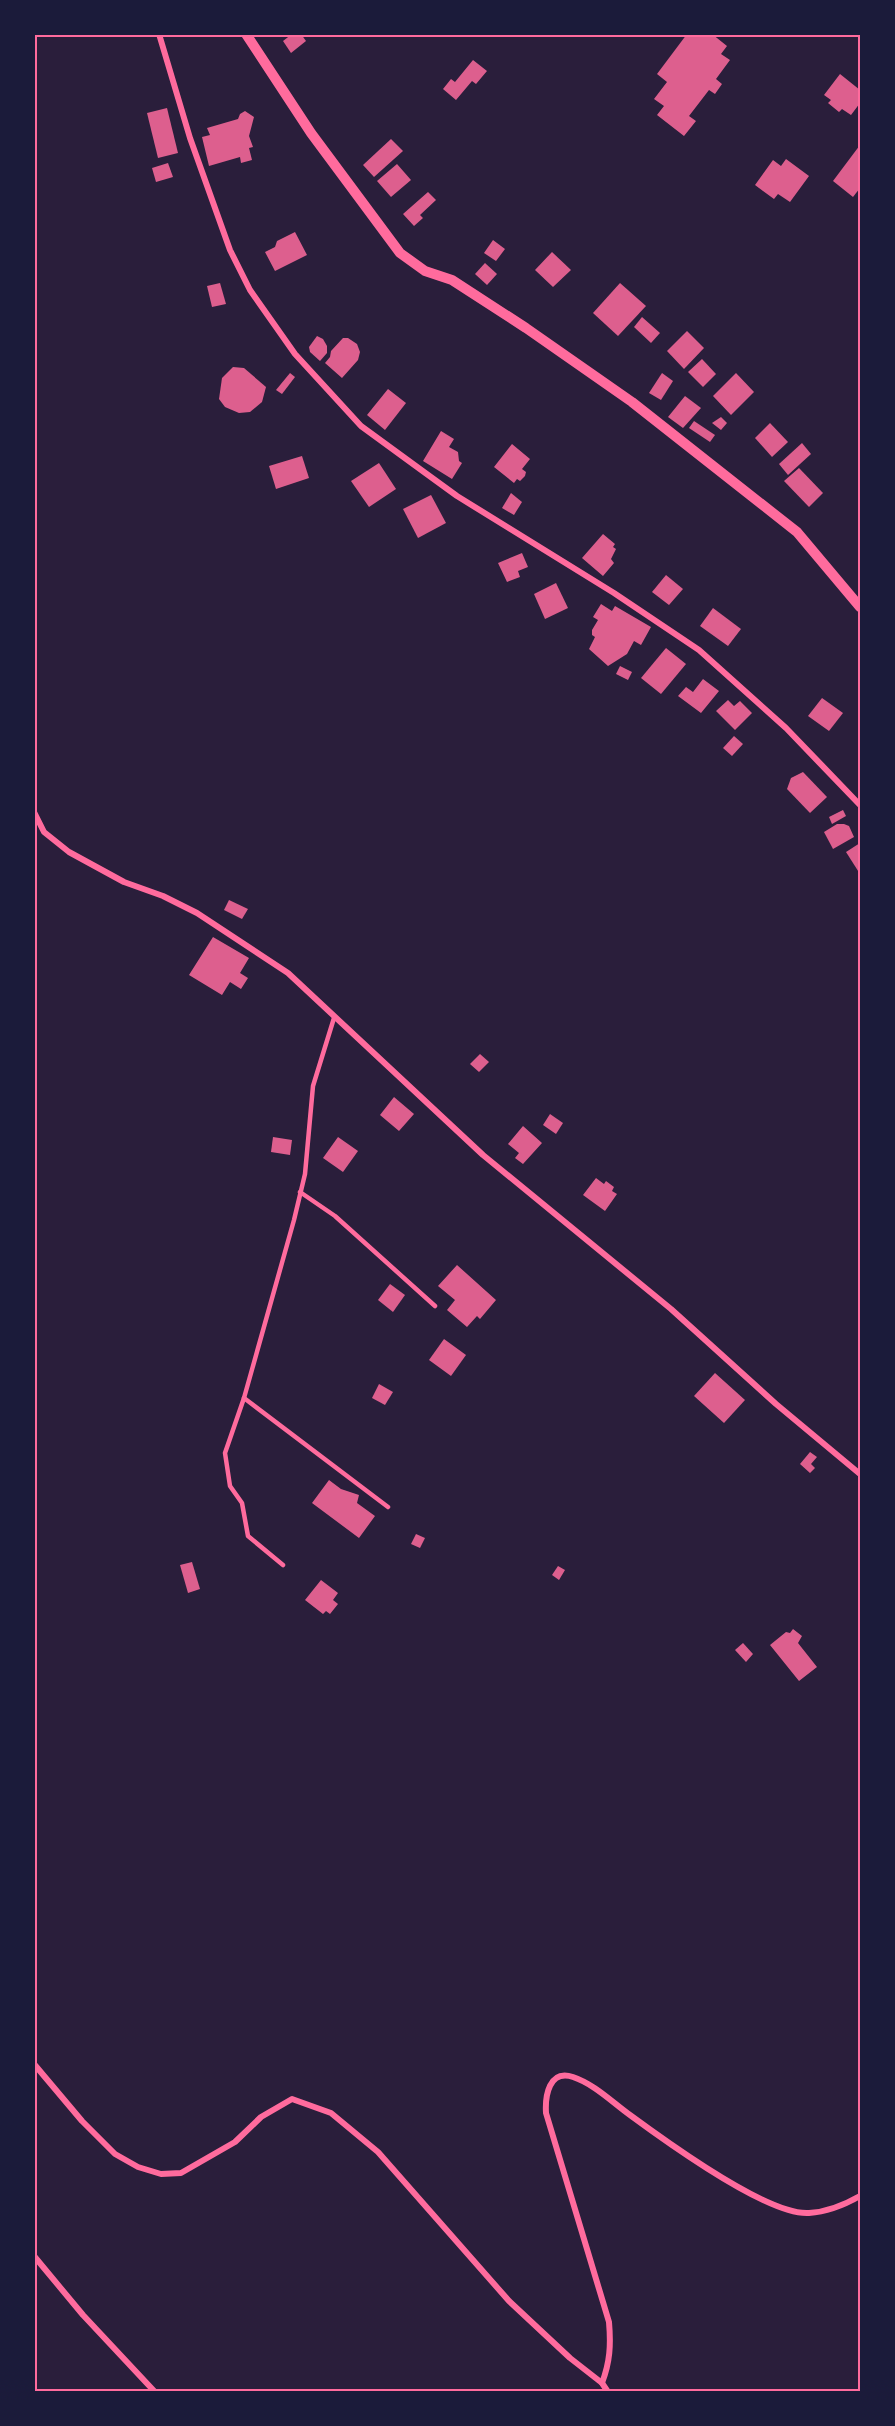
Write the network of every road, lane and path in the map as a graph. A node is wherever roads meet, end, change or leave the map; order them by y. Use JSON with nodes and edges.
{"nodes":[{"id":1,"x":159,"y":34,"type":"edge"},
{"id":2,"x":246,"y":34,"type":"edge"},
{"id":3,"x":861,"y":607,"type":"edge"},
{"id":4,"x":861,"y":806,"type":"edge"},
{"id":5,"x":34,"y":812,"type":"edge"},
{"id":6,"x":334,"y":1018,"type":"junction"},
{"id":7,"x":300,"y":1192,"type":"junction"},
{"id":8,"x":435,"y":1306,"type":"dead end"},
{"id":9,"x":244,"y":1398,"type":"junction"},
{"id":10,"x":861,"y":1474,"type":"edge"},
{"id":11,"x":388,"y":1507,"type":"dead end"},
{"id":12,"x":283,"y":1565,"type":"dead end"},
{"id":13,"x":34,"y":2064,"type":"edge"},
{"id":14,"x":861,"y":2196,"type":"edge"},
{"id":15,"x":34,"y":2256,"type":"edge"},
{"id":16,"x":602,"y":2383,"type":"junction"},
{"id":17,"x":155,"y":2391,"type":"edge"},
{"id":18,"x":608,"y":2391,"type":"edge"}],
"edges":[{"from":1,"to":4,"type":"street"},
{"from":2,"to":3,"type":"street"},
{"from":5,"to":6,"type":"street"},
{"from":6,"to":7,"type":"lane"},
{"from":6,"to":10,"type":"street"},
{"from":7,"to":8,"type":"lane"},
{"from":7,"to":9,"type":"lane"},
{"from":9,"to":11,"type":"lane"},
{"from":9,"to":12,"type":"lane"},
{"from":13,"to":16,"type":"street"},
{"from":14,"to":16,"type":"street"},
{"from":15,"to":17,"type":"street"},
{"from":16,"to":18,"type":"street"}]}
